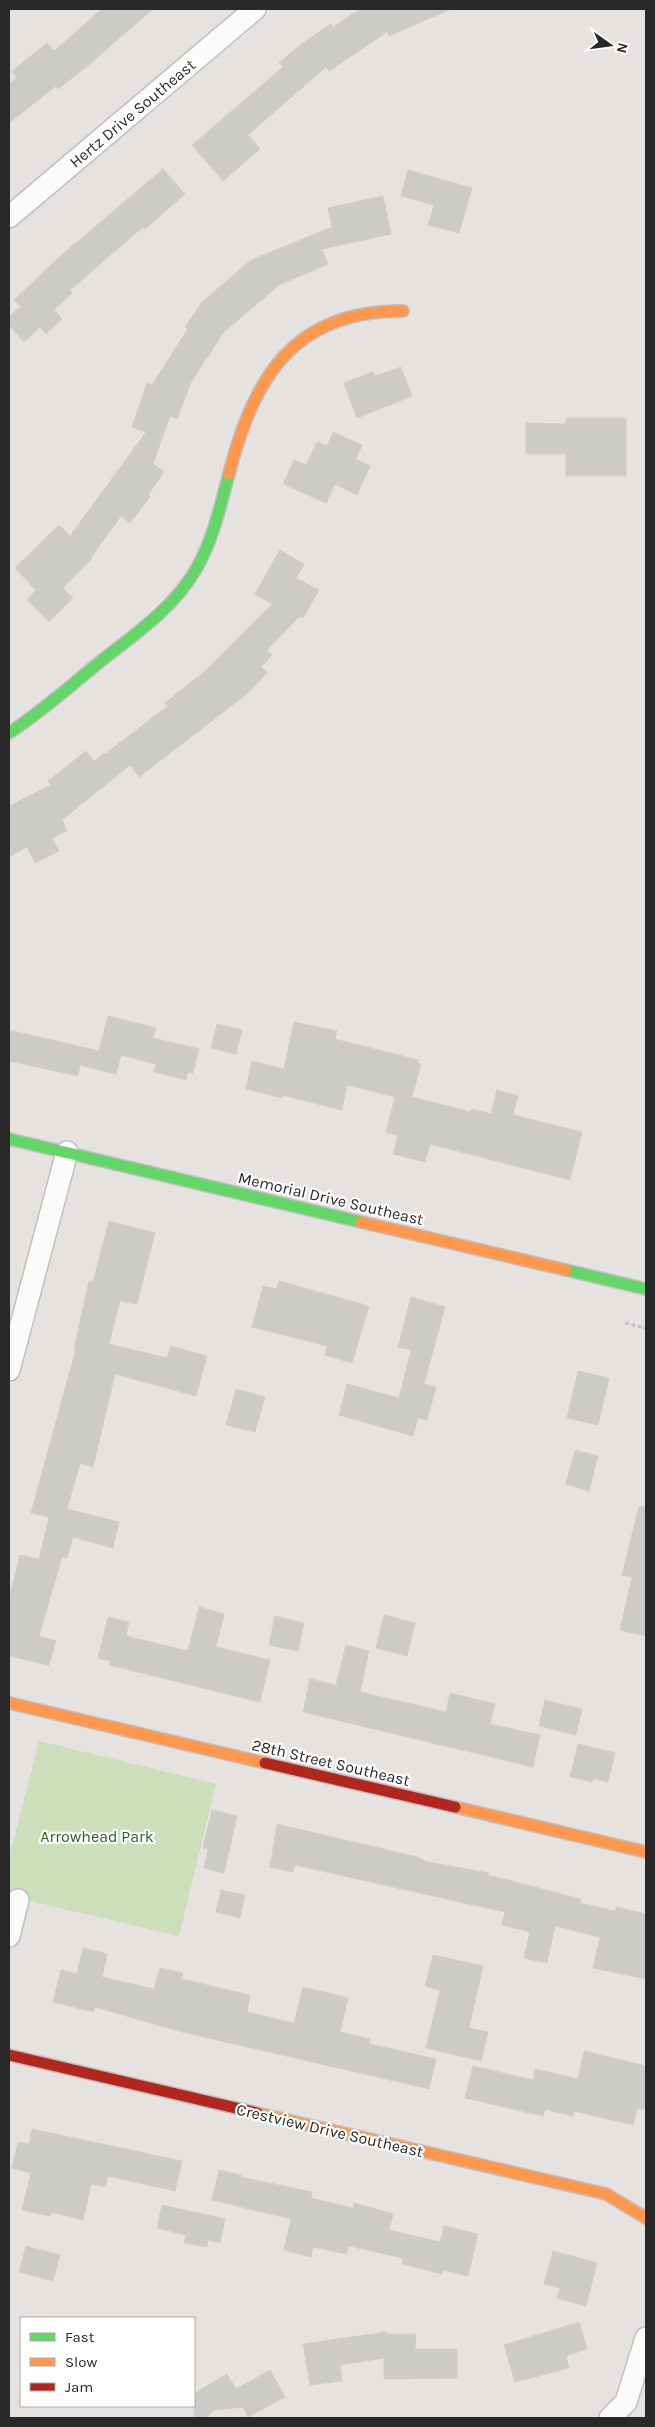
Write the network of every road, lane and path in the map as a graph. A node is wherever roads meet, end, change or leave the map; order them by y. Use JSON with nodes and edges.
{"nodes":[{"id":1,"x":255,"y":9,"type":"edge"},
{"id":2,"x":9,"y":217,"type":"edge"},
{"id":3,"x":403,"y":311,"type":"dead end"},
{"id":4,"x":9,"y":733,"type":"edge"},
{"id":5,"x":9,"y":1139,"type":"edge"},
{"id":6,"x":67,"y":1152,"type":"junction"},
{"id":7,"x":646,"y":1289,"type":"edge"},
{"id":8,"x":625,"y":1323,"type":"dead end"},
{"id":9,"x":646,"y":1328,"type":"edge"},
{"id":10,"x":9,"y":1370,"type":"edge"},
{"id":11,"x":9,"y":1702,"type":"edge"},
{"id":12,"x":646,"y":1852,"type":"edge"},
{"id":13,"x":18,"y":1900,"type":"dead end"},
{"id":14,"x":9,"y":1936,"type":"edge"},
{"id":15,"x":9,"y":2055,"type":"edge"},
{"id":16,"x":646,"y":2218,"type":"edge"},
{"id":17,"x":646,"y":2338,"type":"edge"},
{"id":18,"x":610,"y":2418,"type":"edge"}],
"edges":[{"from":1,"to":2,"type":"street","name":"Hertz Drive Southeast"},
{"from":3,"to":4,"type":"street"},
{"from":5,"to":6,"type":"street","name":"Memorial Drive Southeast"},
{"from":6,"to":7,"type":"street","name":"Memorial Drive Southeast"},
{"from":6,"to":10,"type":"street"},
{"from":8,"to":9,"type":"path"},
{"from":11,"to":12,"type":"street","name":"28th Street Southeast"},
{"from":13,"to":14,"type":"street"},
{"from":15,"to":16,"type":"street","name":"Crestview Drive Southeast"},
{"from":17,"to":18,"type":"street"}]}
